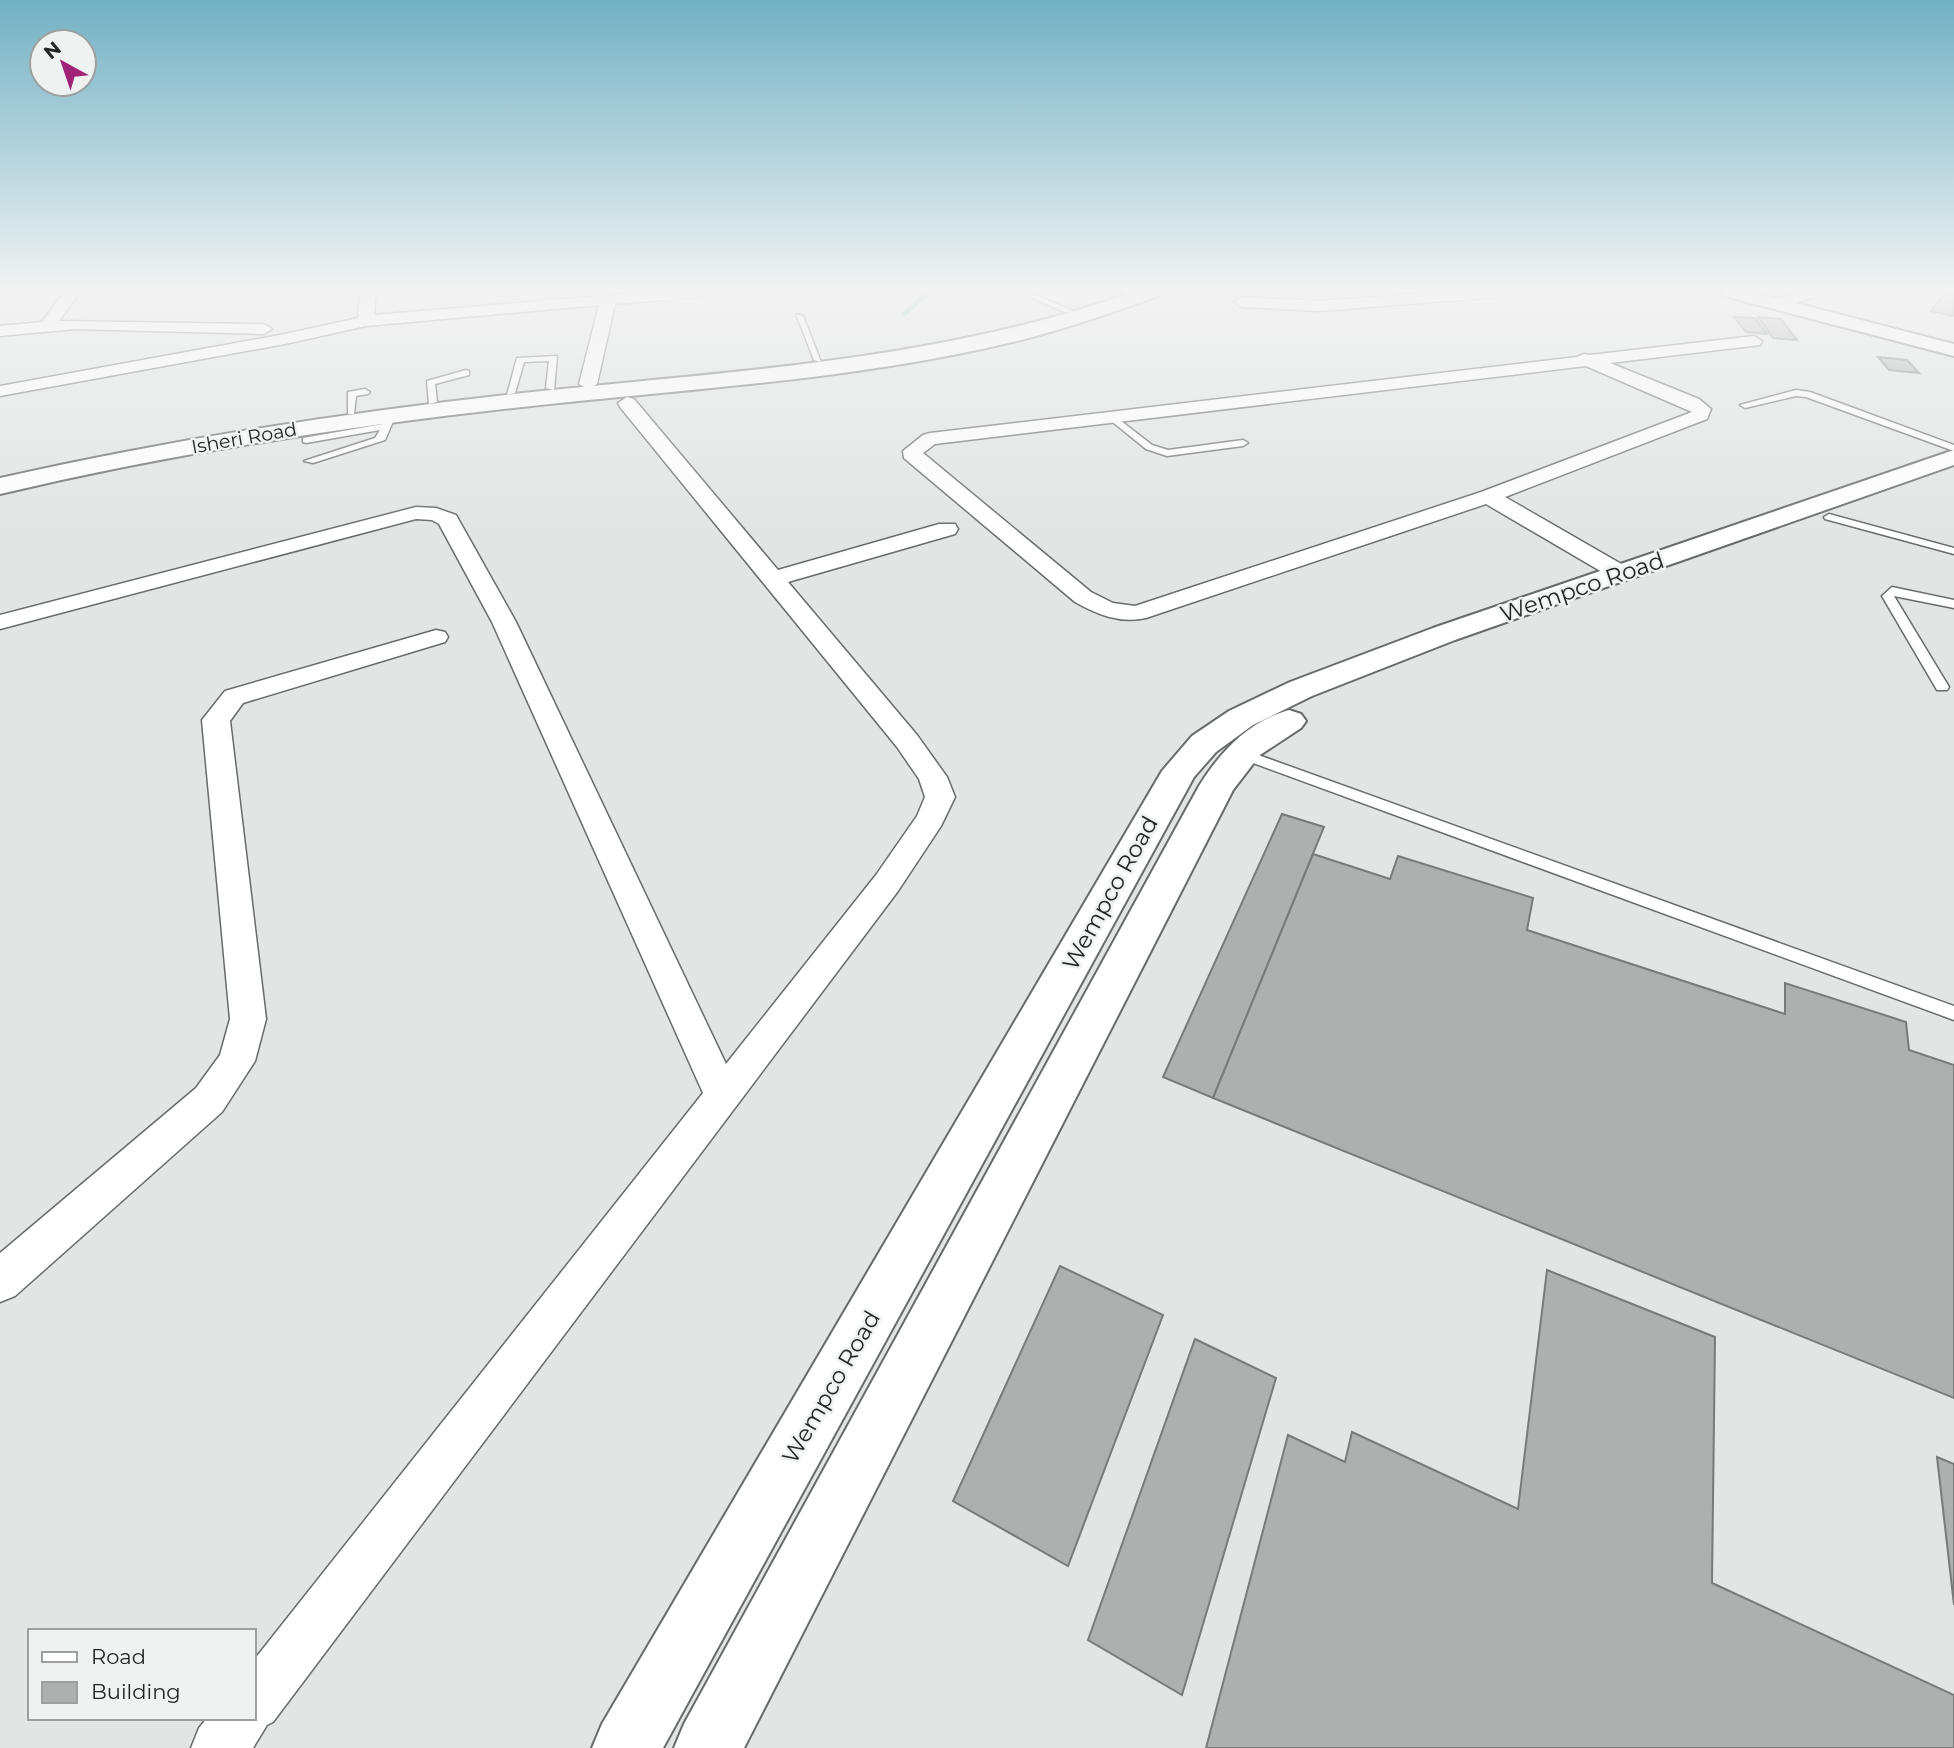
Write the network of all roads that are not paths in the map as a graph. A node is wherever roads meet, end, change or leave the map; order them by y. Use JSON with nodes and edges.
{"nodes":[{"id":1,"x":32,"y":374,"type":"edge"},
{"id":2,"x":92,"y":374,"type":"edge"},
{"id":3,"x":464,"y":374,"type":"edge"},
{"id":4,"x":516,"y":374,"type":"edge"},
{"id":5,"x":552,"y":374,"type":"edge"},
{"id":6,"x":591,"y":374,"type":"edge"},
{"id":7,"x":684,"y":374,"type":"edge"},
{"id":8,"x":776,"y":374,"type":"edge"},
{"id":9,"x":1465,"y":374,"type":"edge"},
{"id":10,"x":1620,"y":374,"type":"edge"},
{"id":11,"x":0,"y":381,"type":"edge"},
{"id":12,"x":588,"y":384,"type":"junction"},
{"id":13,"x":551,"y":388,"type":"junction"},
{"id":14,"x":0,"y":391,"type":"edge"},
{"id":15,"x":365,"y":392,"type":"dead end"},
{"id":16,"x":510,"y":393,"type":"junction"},
{"id":17,"x":432,"y":402,"type":"junction"},
{"id":18,"x":627,"y":404,"type":"dead end"},
{"id":19,"x":1745,"y":405,"type":"dead end"},
{"id":20,"x":351,"y":412,"type":"junction"},
{"id":21,"x":1112,"y":417,"type":"junction"},
{"id":22,"x":388,"y":421,"type":"junction"},
{"id":23,"x":282,"y":426,"type":"junction"},
{"id":24,"x":306,"y":440,"type":"dead end"},
{"id":25,"x":1243,"y":443,"type":"dead end"},
{"id":26,"x":1954,"y":448,"type":"edge"},
{"id":27,"x":1954,"y":457,"type":"edge"},
{"id":28,"x":309,"y":461,"type":"dead end"},
{"id":29,"x":1954,"y":472,"type":"edge"},
{"id":30,"x":0,"y":477,"type":"edge"},
{"id":31,"x":0,"y":486,"type":"edge"},
{"id":32,"x":1488,"y":496,"type":"junction"},
{"id":33,"x":1829,"y":517,"type":"junction"},
{"id":34,"x":947,"y":529,"type":"dead end"},
{"id":35,"x":1954,"y":551,"type":"edge"},
{"id":36,"x":1622,"y":574,"type":"junction"},
{"id":37,"x":772,"y":579,"type":"junction"},
{"id":38,"x":1954,"y":604,"type":"edge"},
{"id":39,"x":0,"y":622,"type":"edge"},
{"id":40,"x":436,"y":637,"type":"dead end"},
{"id":41,"x":1456,"y":642,"type":"junction"},
{"id":42,"x":1942,"y":687,"type":"dead end"},
{"id":43,"x":1240,"y":753,"type":"junction"},
{"id":44,"x":1954,"y":1013,"type":"edge"},
{"id":45,"x":723,"y":1097,"type":"junction"},
{"id":46,"x":0,"y":1281,"type":"edge"},
{"id":47,"x":256,"y":1700,"type":"edge"},
{"id":48,"x":240,"y":1720,"type":"edge"},
{"id":49,"x":219,"y":1748,"type":"edge"},
{"id":50,"x":626,"y":1748,"type":"edge"},
{"id":51,"x":708,"y":1748,"type":"edge"}],
"edges":[{"from":1,"to":11,"type":"street"},
{"from":2,"to":14,"type":"street"},
{"from":3,"to":17,"type":"lane"},
{"from":4,"to":16,"type":"lane"},
{"from":5,"to":13,"type":"lane"},
{"from":6,"to":12,"type":"street"},
{"from":7,"to":12,"type":"main road","name":"Isheri Road"},
{"from":8,"to":22,"type":"main road","name":"Isheri Road"},
{"from":9,"to":21,"type":"street"},
{"from":10,"to":32,"type":"street"},
{"from":12,"to":13,"type":"main road","name":"Isheri Road"},
{"from":13,"to":16,"type":"main road","name":"Isheri Road"},
{"from":15,"to":20,"type":"lane"},
{"from":16,"to":17,"type":"main road","name":"Isheri Road"},
{"from":17,"to":20,"type":"main road","name":"Isheri Road"},
{"from":18,"to":37,"type":"street"},
{"from":19,"to":26,"type":"lane"},
{"from":20,"to":23,"type":"main road","name":"Isheri Road"},
{"from":21,"to":25,"type":"lane"},
{"from":21,"to":32,"type":"street"},
{"from":22,"to":23,"type":"main road","name":"Isheri Road"},
{"from":22,"to":24,"type":"lane"},
{"from":22,"to":28,"type":"lane"},
{"from":23,"to":30,"type":"main road","name":"Isheri Road"},
{"from":23,"to":31,"type":"main road","name":"Isheri Road"},
{"from":27,"to":36,"type":"main road","name":"Wempco Road"},
{"from":29,"to":33,"type":"main road","name":"Wempco Road"},
{"from":32,"to":36,"type":"street"},
{"from":33,"to":35,"type":"lane"},
{"from":33,"to":41,"type":"main road","name":"Wempco Road"},
{"from":34,"to":37,"type":"street"},
{"from":36,"to":41,"type":"main road","name":"Wempco Road"},
{"from":37,"to":45,"type":"street"},
{"from":38,"to":42,"type":"lane"},
{"from":39,"to":45,"type":"street"},
{"from":40,"to":46,"type":"street"},
{"from":41,"to":43,"type":"main road","name":"Wempco Road"},
{"from":41,"to":50,"type":"main road","name":"Wempco Road"},
{"from":43,"to":44,"type":"lane"},
{"from":43,"to":51,"type":"main road","name":"Wempco Road"},
{"from":45,"to":47,"type":"street"},
{"from":48,"to":49,"type":"street"}]}
